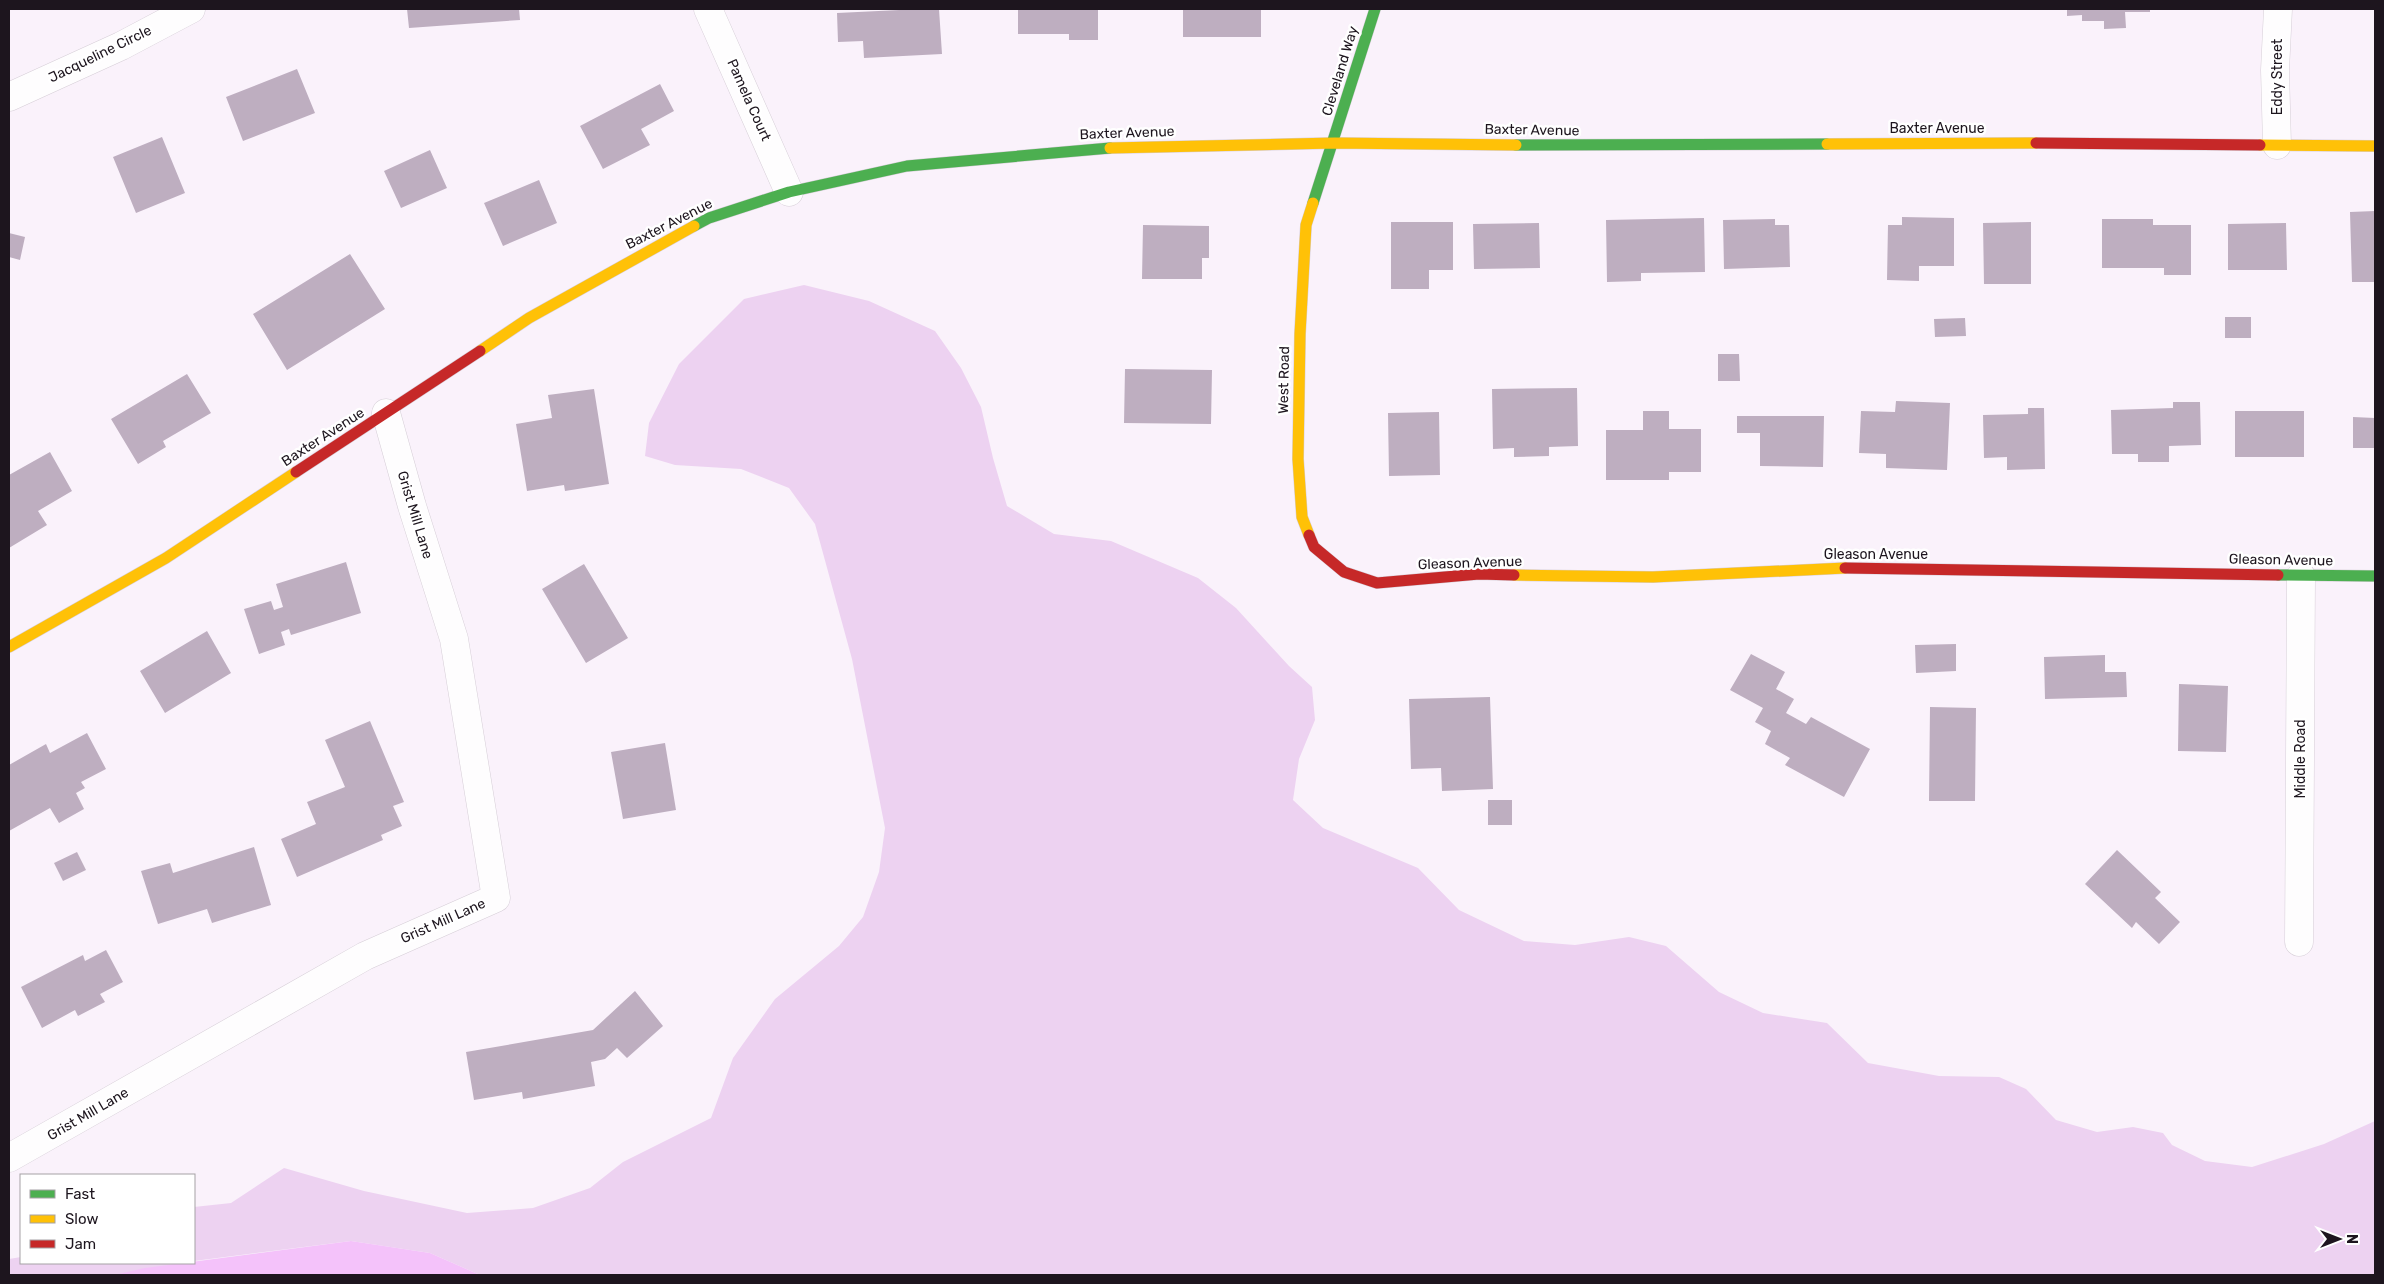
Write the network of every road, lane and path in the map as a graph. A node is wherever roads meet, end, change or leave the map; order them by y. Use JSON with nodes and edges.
{"nodes":[{"id":1,"x":191,"y":9,"type":"edge"},
{"id":2,"x":708,"y":9,"type":"edge"},
{"id":3,"x":1375,"y":9,"type":"edge"},
{"id":4,"x":2278,"y":9,"type":"edge"},
{"id":5,"x":9,"y":97,"type":"edge"},
{"id":6,"x":1334,"y":143,"type":"junction"},
{"id":7,"x":2277,"y":145,"type":"junction"},
{"id":8,"x":2375,"y":146,"type":"edge"},
{"id":9,"x":789,"y":192,"type":"junction"},
{"id":10,"x":386,"y":414,"type":"junction"},
{"id":11,"x":2301,"y":576,"type":"junction"},
{"id":12,"x":2375,"y":576,"type":"edge"},
{"id":13,"x":1377,"y":583,"type":"joint"},
{"id":14,"x":9,"y":647,"type":"edge"},
{"id":15,"x":2299,"y":942,"type":"dead end"},
{"id":16,"x":9,"y":1158,"type":"edge"}],
"edges":[{"from":1,"to":5,"type":"street","name":"Jacqueline Circle"},
{"from":2,"to":9,"type":"street","name":"Pamela Court"},
{"from":3,"to":6,"type":"street","name":"Cleveland Way"},
{"from":4,"to":7,"type":"street","name":"Eddy Street"},
{"from":6,"to":7,"type":"street","name":"Baxter Avenue"},
{"from":6,"to":9,"type":"street","name":"Baxter Avenue"},
{"from":6,"to":13,"type":"street","name":"West Road"},
{"from":7,"to":8,"type":"street","name":"Baxter Avenue"},
{"from":9,"to":10,"type":"street","name":"Baxter Avenue"},
{"from":10,"to":14,"type":"street","name":"Baxter Avenue"},
{"from":10,"to":16,"type":"street","name":"Grist Mill Lane"},
{"from":11,"to":12,"type":"street","name":"Gleason Avenue"},
{"from":11,"to":13,"type":"street","name":"Gleason Avenue"},
{"from":11,"to":15,"type":"street","name":"Middle Road"}]}
